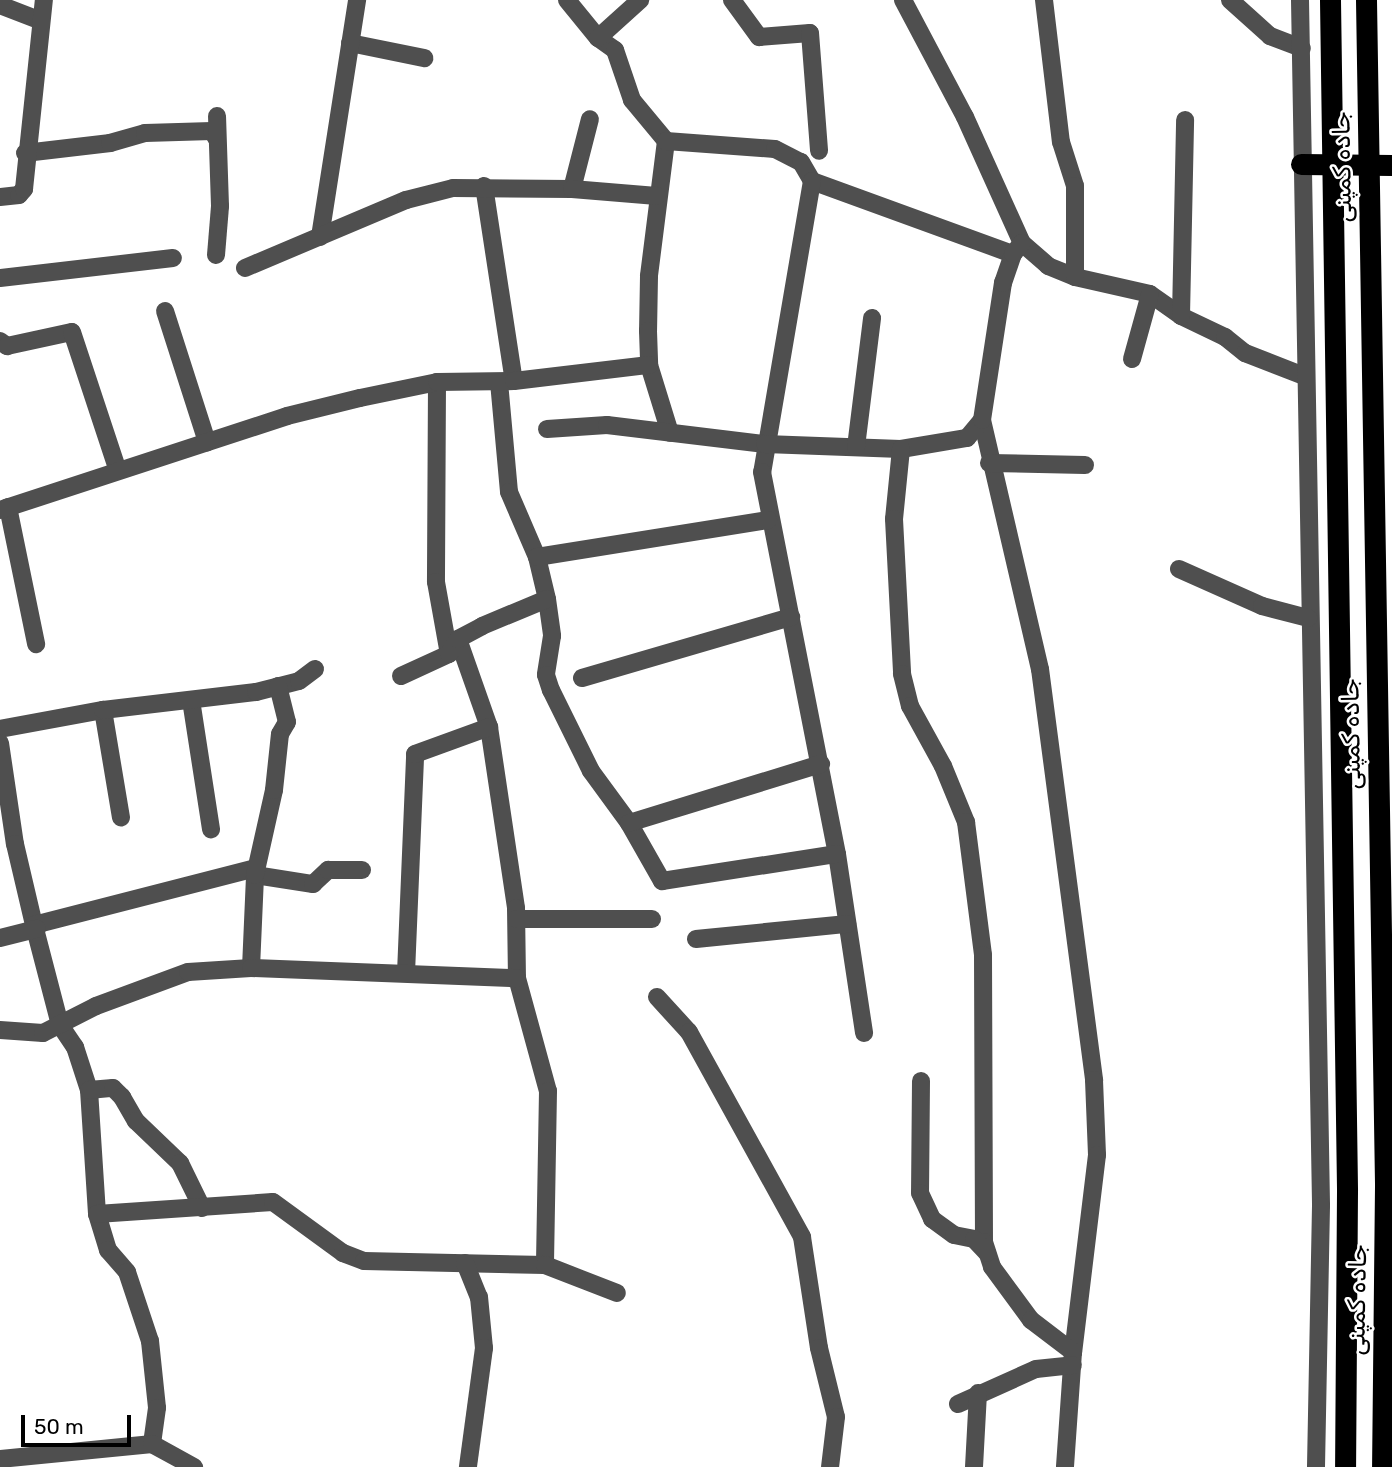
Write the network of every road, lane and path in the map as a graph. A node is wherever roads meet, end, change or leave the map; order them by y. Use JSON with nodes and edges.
{"nodes":[{"id":1,"x":44,"y":0,"type":"edge"},
{"id":2,"x":357,"y":0,"type":"edge"},
{"id":3,"x":567,"y":0,"type":"edge"},
{"id":4,"x":640,"y":0,"type":"edge"},
{"id":5,"x":732,"y":0,"type":"edge"},
{"id":6,"x":903,"y":0,"type":"edge"},
{"id":7,"x":1044,"y":0,"type":"edge"},
{"id":8,"x":1230,"y":0,"type":"edge"},
{"id":9,"x":1300,"y":0,"type":"edge"},
{"id":10,"x":1330,"y":0,"type":"edge"},
{"id":11,"x":1366,"y":0,"type":"edge"},
{"id":12,"x":0,"y":5,"type":"edge"},
{"id":13,"x":41,"y":21,"type":"junction"},
{"id":14,"x":598,"y":38,"type":"junction"},
{"id":15,"x":350,"y":43,"type":"junction"},
{"id":16,"x":1302,"y":48,"type":"junction"},
{"id":17,"x":424,"y":58,"type":"dead end"},
{"id":18,"x":217,"y":116,"type":"dead end"},
{"id":19,"x":590,"y":119,"type":"dead end"},
{"id":20,"x":1185,"y":120,"type":"dead end"},
{"id":21,"x":217,"y":139,"type":"junction"},
{"id":22,"x":666,"y":141,"type":"junction"},
{"id":23,"x":819,"y":151,"type":"dead end"},
{"id":24,"x":25,"y":153,"type":"junction"},
{"id":25,"x":1334,"y":162,"type":"junction"},
{"id":26,"x":1369,"y":162,"type":"junction"},
{"id":27,"x":1301,"y":164,"type":"junction"},
{"id":28,"x":1392,"y":164,"type":"edge"},
{"id":29,"x":812,"y":181,"type":"junction"},
{"id":30,"x":484,"y":186,"type":"junction"},
{"id":31,"x":572,"y":189,"type":"junction"},
{"id":32,"x":657,"y":195,"type":"junction"},
{"id":33,"x":0,"y":197,"type":"edge"},
{"id":34,"x":320,"y":237,"type":"junction"},
{"id":35,"x":1018,"y":248,"type":"junction"},
{"id":36,"x":216,"y":256,"type":"dead end"},
{"id":37,"x":173,"y":258,"type":"dead end"},
{"id":38,"x":246,"y":268,"type":"dead end"},
{"id":39,"x":0,"y":278,"type":"edge"},
{"id":40,"x":1074,"y":278,"type":"junction"},
{"id":41,"x":1150,"y":294,"type":"junction"},
{"id":42,"x":166,"y":312,"type":"dead end"},
{"id":43,"x":1181,"y":316,"type":"junction"},
{"id":44,"x":872,"y":318,"type":"dead end"},
{"id":45,"x":0,"y":341,"type":"edge"},
{"id":46,"x":1132,"y":359,"type":"dead end"},
{"id":47,"x":649,"y":365,"type":"junction"},
{"id":48,"x":1304,"y":376,"type":"junction"},
{"id":49,"x":437,"y":382,"type":"junction"},
{"id":50,"x":507,"y":382,"type":"junction"},
{"id":51,"x":982,"y":420,"type":"junction"},
{"id":52,"x":547,"y":429,"type":"dead end"},
{"id":53,"x":670,"y":433,"type":"junction"},
{"id":54,"x":207,"y":442,"type":"junction"},
{"id":55,"x":765,"y":444,"type":"junction"},
{"id":56,"x":856,"y":447,"type":"junction"},
{"id":57,"x":901,"y":449,"type":"junction"},
{"id":58,"x":989,"y":463,"type":"junction"},
{"id":59,"x":1085,"y":465,"type":"dead end"},
{"id":60,"x":118,"y":471,"type":"junction"},
{"id":61,"x":4,"y":509,"type":"edge"},
{"id":62,"x":768,"y":520,"type":"junction"},
{"id":63,"x":537,"y":557,"type":"junction"},
{"id":64,"x":1179,"y":569,"type":"dead end"},
{"id":65,"x":547,"y":599,"type":"junction"},
{"id":66,"x":791,"y":617,"type":"junction"},
{"id":67,"x":1308,"y":618,"type":"junction"},
{"id":68,"x":36,"y":644,"type":"dead end"},
{"id":69,"x":453,"y":647,"type":"junction"},
{"id":70,"x":315,"y":669,"type":"dead end"},
{"id":71,"x":401,"y":676,"type":"dead end"},
{"id":72,"x":582,"y":678,"type":"dead end"},
{"id":73,"x":278,"y":686,"type":"junction"},
{"id":74,"x":191,"y":700,"type":"junction"},
{"id":75,"x":103,"y":710,"type":"junction"},
{"id":76,"x":489,"y":727,"type":"junction"},
{"id":77,"x":0,"y":729,"type":"edge"},
{"id":78,"x":0,"y":743,"type":"edge"},
{"id":79,"x":821,"y":764,"type":"junction"},
{"id":80,"x":121,"y":818,"type":"dead end"},
{"id":81,"x":629,"y":823,"type":"junction"},
{"id":82,"x":211,"y":829,"type":"dead end"},
{"id":83,"x":838,"y":854,"type":"junction"},
{"id":84,"x":362,"y":870,"type":"dead end"},
{"id":85,"x":255,"y":871,"type":"junction"},
{"id":86,"x":517,"y":919,"type":"junction"},
{"id":87,"x":652,"y":919,"type":"dead end"},
{"id":88,"x":847,"y":924,"type":"junction"},
{"id":89,"x":36,"y":927,"type":"junction"},
{"id":90,"x":0,"y":937,"type":"edge"},
{"id":91,"x":696,"y":939,"type":"dead end"},
{"id":92,"x":251,"y":968,"type":"junction"},
{"id":93,"x":406,"y":973,"type":"junction"},
{"id":94,"x":517,"y":978,"type":"junction"},
{"id":95,"x":657,"y":997,"type":"dead end"},
{"id":96,"x":60,"y":1026,"type":"junction"},
{"id":97,"x":0,"y":1030,"type":"edge"},
{"id":98,"x":864,"y":1033,"type":"dead end"},
{"id":99,"x":921,"y":1081,"type":"dead end"},
{"id":100,"x":89,"y":1090,"type":"junction"},
{"id":101,"x":202,"y":1208,"type":"junction"},
{"id":102,"x":97,"y":1214,"type":"junction"},
{"id":103,"x":988,"y":1254,"type":"junction"},
{"id":104,"x":465,"y":1264,"type":"junction"},
{"id":105,"x":544,"y":1265,"type":"junction"},
{"id":106,"x":617,"y":1293,"type":"dead end"},
{"id":107,"x":1073,"y":1358,"type":"junction"},
{"id":108,"x":978,"y":1393,"type":"junction"},
{"id":109,"x":958,"y":1404,"type":"dead end"},
{"id":110,"x":152,"y":1444,"type":"junction"},
{"id":111,"x":0,"y":1459,"type":"edge"},
{"id":112,"x":194,"y":1467,"type":"edge"},
{"id":113,"x":468,"y":1467,"type":"edge"},
{"id":114,"x":830,"y":1467,"type":"edge"},
{"id":115,"x":974,"y":1467,"type":"edge"},
{"id":116,"x":1065,"y":1467,"type":"edge"},
{"id":117,"x":1316,"y":1467,"type":"edge"},
{"id":118,"x":1345,"y":1467,"type":"edge"},
{"id":119,"x":1382,"y":1467,"type":"edge"}],
"edges":[{"from":1,"to":13,"type":"street"},
{"from":2,"to":15,"type":"street"},
{"from":3,"to":14,"type":"street"},
{"from":4,"to":14,"type":"street"},
{"from":5,"to":23,"type":"street"},
{"from":6,"to":35,"type":"street"},
{"from":7,"to":40,"type":"street"},
{"from":8,"to":16,"type":"street"},
{"from":9,"to":16,"type":"street"},
{"from":10,"to":25,"type":"highway","name":"جاده کمپنی"},
{"from":11,"to":26,"type":"highway","name":"جاده کمپنی"},
{"from":12,"to":13,"type":"street"},
{"from":13,"to":24,"type":"street"},
{"from":14,"to":22,"type":"street"},
{"from":15,"to":17,"type":"street"},
{"from":15,"to":34,"type":"street"},
{"from":16,"to":27,"type":"street"},
{"from":18,"to":21,"type":"street"},
{"from":19,"to":31,"type":"street"},
{"from":20,"to":43,"type":"street"},
{"from":21,"to":24,"type":"street"},
{"from":21,"to":36,"type":"street"},
{"from":22,"to":29,"type":"street"},
{"from":22,"to":32,"type":"street"},
{"from":24,"to":33,"type":"street"},
{"from":25,"to":26,"type":"highway"},
{"from":25,"to":27,"type":"highway"},
{"from":25,"to":118,"type":"highway","name":"جاده کمپنی"},
{"from":26,"to":28,"type":"highway"},
{"from":26,"to":119,"type":"highway","name":"جاده کمپنی"},
{"from":27,"to":48,"type":"street"},
{"from":29,"to":35,"type":"street"},
{"from":29,"to":55,"type":"street"},
{"from":30,"to":31,"type":"street"},
{"from":30,"to":34,"type":"street"},
{"from":30,"to":50,"type":"street"},
{"from":31,"to":32,"type":"street"},
{"from":32,"to":47,"type":"street"},
{"from":34,"to":38,"type":"street"},
{"from":35,"to":40,"type":"street"},
{"from":35,"to":51,"type":"street"},
{"from":37,"to":39,"type":"street"},
{"from":40,"to":41,"type":"street"},
{"from":41,"to":43,"type":"street"},
{"from":41,"to":46,"type":"street"},
{"from":42,"to":54,"type":"street"},
{"from":43,"to":48,"type":"street"},
{"from":44,"to":56,"type":"street"},
{"from":45,"to":60,"type":"street"},
{"from":47,"to":50,"type":"street"},
{"from":47,"to":53,"type":"street"},
{"from":48,"to":67,"type":"street"},
{"from":49,"to":50,"type":"street"},
{"from":49,"to":54,"type":"street"},
{"from":49,"to":69,"type":"street"},
{"from":50,"to":63,"type":"street"},
{"from":51,"to":57,"type":"street"},
{"from":51,"to":58,"type":"street"},
{"from":52,"to":53,"type":"street"},
{"from":53,"to":55,"type":"street"},
{"from":54,"to":60,"type":"street"},
{"from":55,"to":56,"type":"street"},
{"from":55,"to":62,"type":"street"},
{"from":56,"to":57,"type":"street"},
{"from":57,"to":103,"type":"street"},
{"from":58,"to":59,"type":"street"},
{"from":58,"to":107,"type":"street"},
{"from":60,"to":61,"type":"street"},
{"from":61,"to":68,"type":"street"},
{"from":62,"to":63,"type":"street"},
{"from":62,"to":66,"type":"street"},
{"from":63,"to":65,"type":"street"},
{"from":64,"to":67,"type":"street"},
{"from":65,"to":69,"type":"street"},
{"from":65,"to":81,"type":"street"},
{"from":66,"to":72,"type":"street"},
{"from":66,"to":79,"type":"street"},
{"from":67,"to":117,"type":"street"},
{"from":69,"to":71,"type":"street"},
{"from":69,"to":76,"type":"street"},
{"from":70,"to":73,"type":"street"},
{"from":73,"to":74,"type":"street"},
{"from":73,"to":85,"type":"street"},
{"from":74,"to":75,"type":"street"},
{"from":74,"to":82,"type":"street"},
{"from":75,"to":77,"type":"street"},
{"from":75,"to":80,"type":"street"},
{"from":76,"to":86,"type":"street"},
{"from":76,"to":93,"type":"street"},
{"from":78,"to":89,"type":"street"},
{"from":79,"to":81,"type":"street"},
{"from":79,"to":83,"type":"street"},
{"from":81,"to":83,"type":"street"},
{"from":83,"to":88,"type":"street"},
{"from":84,"to":85,"type":"street"},
{"from":85,"to":89,"type":"street"},
{"from":85,"to":92,"type":"street"},
{"from":86,"to":87,"type":"street"},
{"from":86,"to":94,"type":"street"},
{"from":88,"to":91,"type":"street"},
{"from":88,"to":98,"type":"street"},
{"from":89,"to":90,"type":"street"},
{"from":89,"to":96,"type":"street"},
{"from":92,"to":93,"type":"street"},
{"from":92,"to":96,"type":"street"},
{"from":93,"to":94,"type":"street"},
{"from":94,"to":105,"type":"street"},
{"from":95,"to":114,"type":"street"},
{"from":96,"to":97,"type":"street"},
{"from":96,"to":100,"type":"street"},
{"from":99,"to":103,"type":"street"},
{"from":100,"to":101,"type":"street"},
{"from":100,"to":102,"type":"street"},
{"from":101,"to":102,"type":"street"},
{"from":101,"to":104,"type":"street"},
{"from":102,"to":110,"type":"street"},
{"from":103,"to":107,"type":"street"},
{"from":104,"to":105,"type":"street"},
{"from":104,"to":113,"type":"street"},
{"from":105,"to":106,"type":"street"},
{"from":107,"to":108,"type":"street"},
{"from":107,"to":116,"type":"street"},
{"from":108,"to":109,"type":"street"},
{"from":108,"to":115,"type":"street"},
{"from":110,"to":111,"type":"street"},
{"from":110,"to":112,"type":"street"}]}
